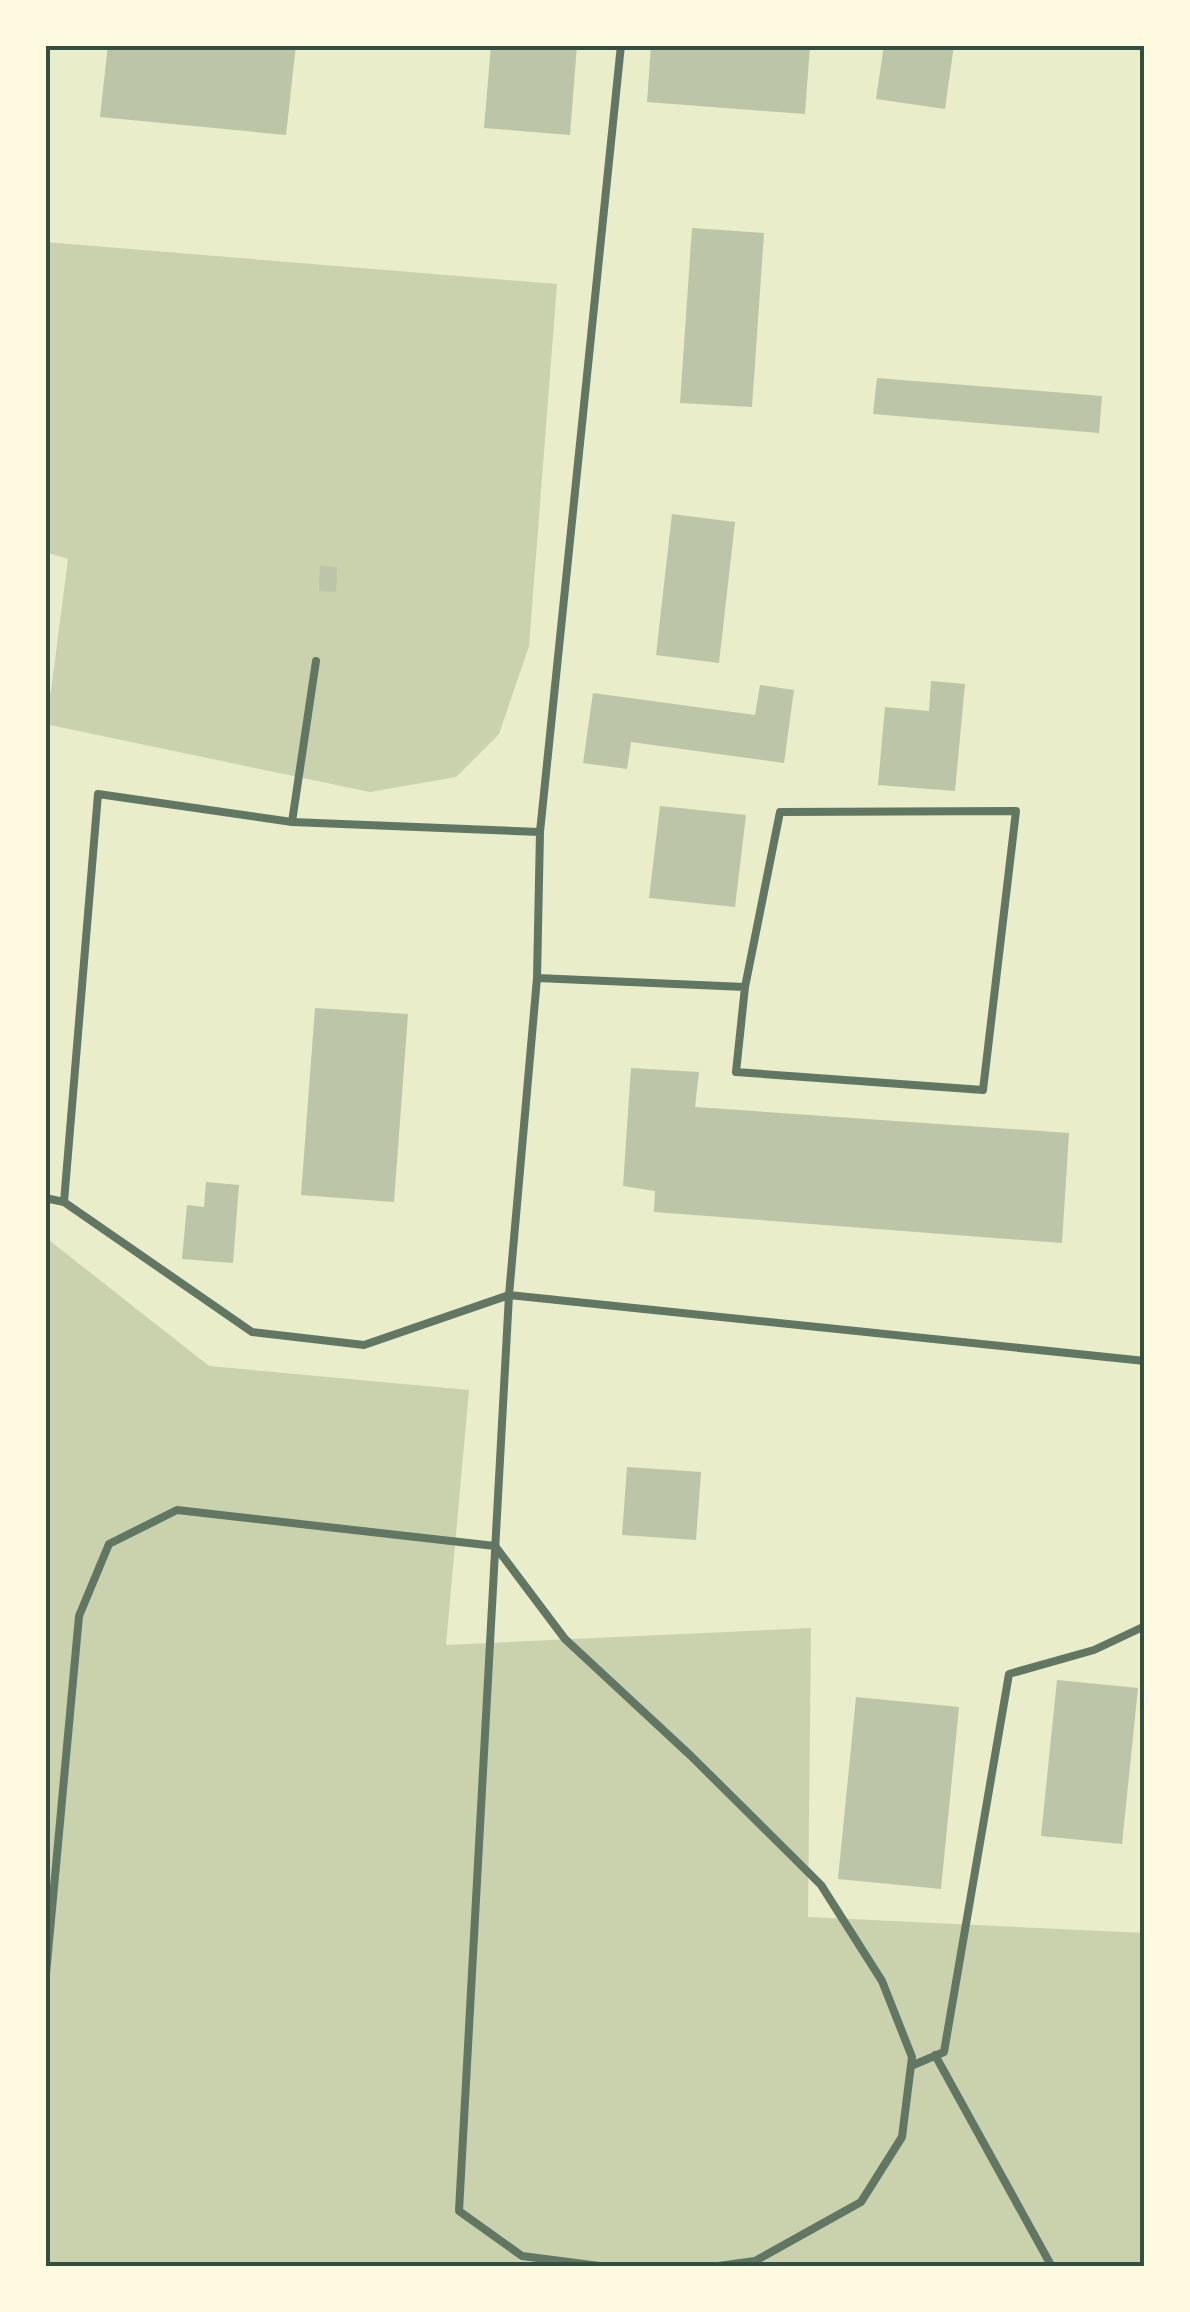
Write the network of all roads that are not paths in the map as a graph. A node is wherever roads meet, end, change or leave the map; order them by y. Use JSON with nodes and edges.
{"nodes":[{"id":1,"x":621,"y":45,"type":"edge"},
{"id":2,"x":316,"y":662,"type":"dead end"},
{"id":3,"x":292,"y":822,"type":"junction"},
{"id":4,"x":540,"y":832,"type":"junction"},
{"id":5,"x":537,"y":978,"type":"junction"},
{"id":6,"x":745,"y":988,"type":"junction"},
{"id":7,"x":45,"y":1198,"type":"edge"},
{"id":8,"x":64,"y":1202,"type":"junction"},
{"id":9,"x":509,"y":1295,"type":"junction"},
{"id":10,"x":1145,"y":1360,"type":"edge"},
{"id":11,"x":495,"y":1546,"type":"junction"},
{"id":12,"x":1145,"y":1626,"type":"edge"},
{"id":13,"x":45,"y":1985,"type":"edge"},
{"id":14,"x":935,"y":2055,"type":"junction"},
{"id":15,"x":911,"y":2066,"type":"junction"},
{"id":16,"x":607,"y":2267,"type":"edge"},
{"id":17,"x":711,"y":2267,"type":"edge"},
{"id":18,"x":1052,"y":2267,"type":"edge"}],
"edges":[{"from":1,"to":4,"type":"lane"},
{"from":2,"to":3,"type":"lane"},
{"from":3,"to":4,"type":"lane"},
{"from":3,"to":8,"type":"lane"},
{"from":4,"to":5,"type":"lane"},
{"from":5,"to":6,"type":"lane"},
{"from":5,"to":9,"type":"lane"},
{"from":6,"to":6,"type":"lane"},
{"from":7,"to":8,"type":"lane"},
{"from":8,"to":9,"type":"lane"},
{"from":9,"to":10,"type":"lane"},
{"from":9,"to":11,"type":"lane"},
{"from":11,"to":13,"type":"lane"},
{"from":11,"to":15,"type":"lane"},
{"from":11,"to":16,"type":"lane"},
{"from":12,"to":14,"type":"lane"},
{"from":14,"to":15,"type":"lane"},
{"from":14,"to":18,"type":"lane"},
{"from":15,"to":17,"type":"lane"}]}
